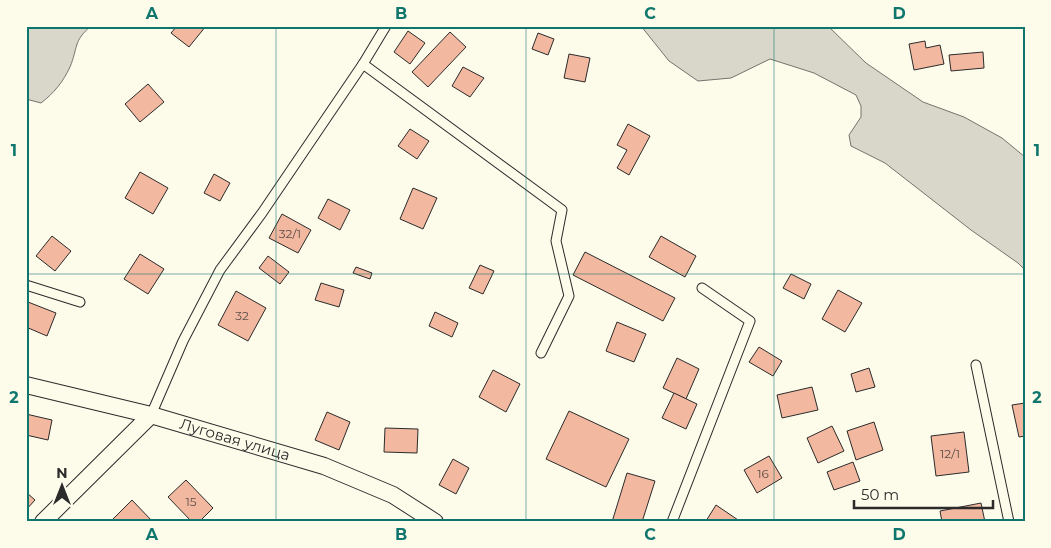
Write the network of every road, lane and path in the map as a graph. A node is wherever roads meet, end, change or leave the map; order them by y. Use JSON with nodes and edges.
{"nodes":[{"id":1,"x":386,"y":26,"type":"edge"},
{"id":2,"x":363,"y":64,"type":"junction"},
{"id":3,"x":26,"y":286,"type":"edge"},
{"id":4,"x":702,"y":288,"type":"dead end"},
{"id":5,"x":80,"y":302,"type":"dead end"},
{"id":6,"x":541,"y":353,"type":"dead end"},
{"id":7,"x":976,"y":365,"type":"dead end"},
{"id":8,"x":26,"y":385,"type":"edge"},
{"id":9,"x":151,"y":415,"type":"junction"},
{"id":10,"x":43,"y":522,"type":"edge"},
{"id":11,"x":435,"y":522,"type":"edge"},
{"id":12,"x":672,"y":522,"type":"edge"},
{"id":13,"x":1009,"y":522,"type":"edge"}],
"edges":[{"from":1,"to":2,"type":"lane"},
{"from":2,"to":6,"type":"lane"},
{"from":2,"to":9,"type":"lane"},
{"from":3,"to":5,"type":"lane"},
{"from":4,"to":12,"type":"lane"},
{"from":7,"to":13,"type":"lane"},
{"from":8,"to":9,"type":"street","name":"Луговая улица"},
{"from":9,"to":10,"type":"street"},
{"from":9,"to":11,"type":"street","name":"Луговая улица"}]}
